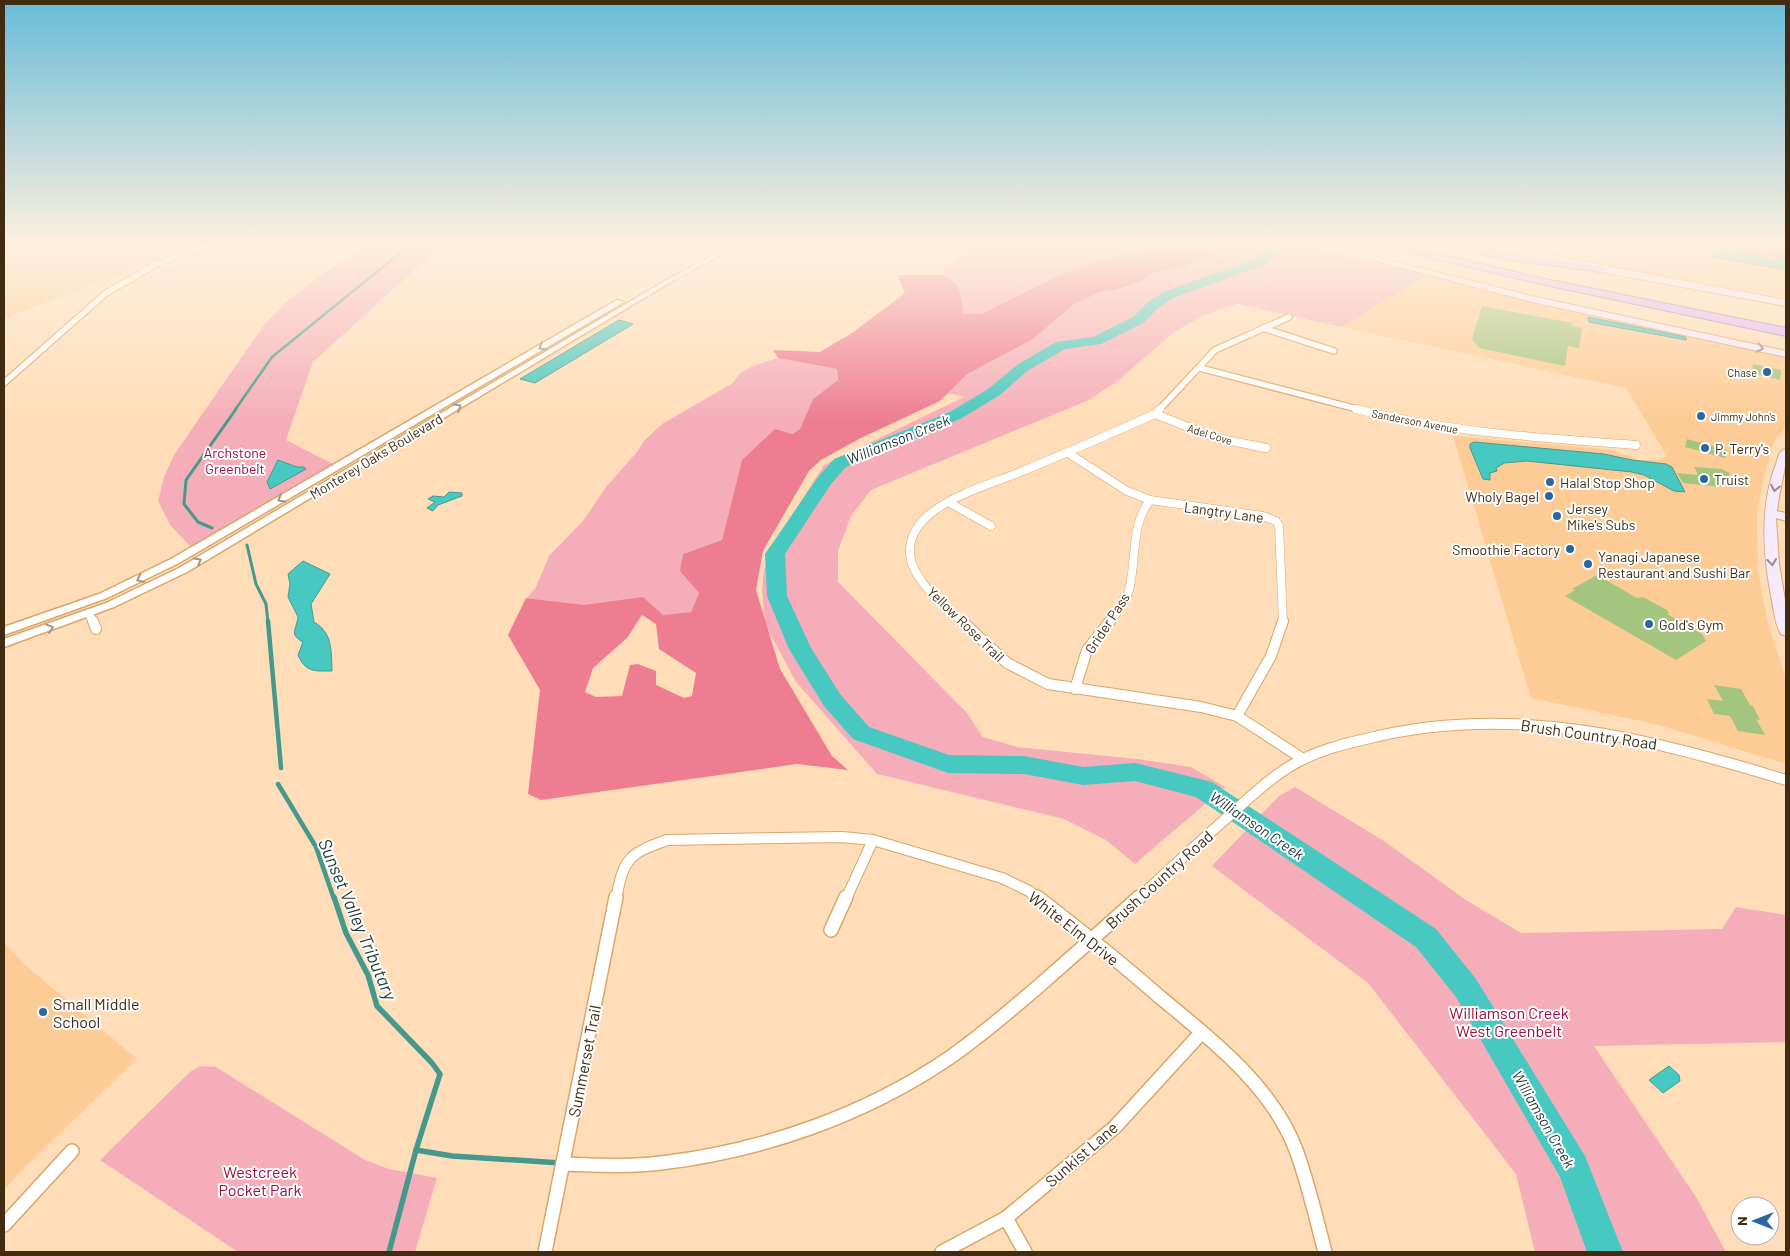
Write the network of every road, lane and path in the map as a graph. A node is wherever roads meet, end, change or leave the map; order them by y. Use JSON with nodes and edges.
{"nodes":[{"id":1,"x":94,"y":304,"type":"edge"},
{"id":2,"x":615,"y":304,"type":"edge"},
{"id":3,"x":632,"y":304,"type":"edge"},
{"id":4,"x":1553,"y":304,"type":"edge"},
{"id":5,"x":1646,"y":304,"type":"edge"},
{"id":6,"x":1687,"y":304,"type":"edge"},
{"id":7,"x":1289,"y":317,"type":"dead end"},
{"id":8,"x":1786,"y":324,"type":"edge"},
{"id":9,"x":1263,"y":328,"type":"junction"},
{"id":10,"x":1786,"y":332,"type":"edge"},
{"id":11,"x":1334,"y":351,"type":"dead end"},
{"id":12,"x":1786,"y":354,"type":"edge"},
{"id":13,"x":1200,"y":368,"type":"junction"},
{"id":14,"x":4,"y":383,"type":"edge"},
{"id":15,"x":1155,"y":414,"type":"junction"},
{"id":16,"x":1636,"y":445,"type":"dead end"},
{"id":17,"x":1266,"y":448,"type":"dead end"},
{"id":18,"x":1786,"y":452,"type":"edge"},
{"id":19,"x":1068,"y":453,"type":"junction"},
{"id":20,"x":1150,"y":500,"type":"junction"},
{"id":21,"x":948,"y":502,"type":"junction"},
{"id":22,"x":1772,"y":513,"type":"junction"},
{"id":23,"x":1786,"y":517,"type":"edge"},
{"id":24,"x":991,"y":526,"type":"dead end"},
{"id":25,"x":89,"y":614,"type":"junction"},
{"id":26,"x":96,"y":629,"type":"dead end"},
{"id":27,"x":4,"y":631,"type":"edge"},
{"id":28,"x":1786,"y":631,"type":"edge"},
{"id":29,"x":4,"y":643,"type":"edge"},
{"id":30,"x":1075,"y":689,"type":"junction"},
{"id":31,"x":1237,"y":716,"type":"junction"},
{"id":32,"x":1303,"y":759,"type":"junction"},
{"id":33,"x":1786,"y":780,"type":"edge"},
{"id":34,"x":873,"y":840,"type":"junction"},
{"id":35,"x":1198,"y":843,"type":"joint"},
{"id":36,"x":622,"y":870,"type":"joint"},
{"id":37,"x":831,"y":930,"type":"dead end"},
{"id":38,"x":1093,"y":940,"type":"junction"},
{"id":39,"x":1202,"y":1032,"type":"junction"},
{"id":40,"x":72,"y":1151,"type":"dead end"},
{"id":41,"x":563,"y":1164,"type":"junction"},
{"id":42,"x":1006,"y":1218,"type":"junction"},
{"id":43,"x":4,"y":1226,"type":"edge"},
{"id":44,"x":545,"y":1252,"type":"edge"},
{"id":45,"x":942,"y":1252,"type":"edge"},
{"id":46,"x":1025,"y":1252,"type":"edge"},
{"id":47,"x":1325,"y":1252,"type":"edge"}],
"edges":[{"from":1,"to":14,"type":"street"},
{"from":2,"to":27,"type":"street","name":"Monterey Oaks Boulevard","one_way":true},
{"from":25,"to":3,"type":"street","name":"Monterey Oaks Boulevard","one_way":true},
{"from":4,"to":12,"type":"main road","one_way":true},
{"from":5,"to":10,"type":"highway"},
{"from":6,"to":8,"type":"highway"},
{"from":7,"to":9,"type":"street","name":"Yellow Rose Trail"},
{"from":9,"to":11,"type":"street"},
{"from":9,"to":13,"type":"street","name":"Yellow Rose Trail"},
{"from":13,"to":15,"type":"street","name":"Yellow Rose Trail"},
{"from":13,"to":16,"type":"street","name":"Sanderson Avenue"},
{"from":15,"to":17,"type":"street","name":"Adel Cove"},
{"from":15,"to":19,"type":"street","name":"Yellow Rose Trail"},
{"from":18,"to":22,"type":"main road","one_way":true},
{"from":19,"to":20,"type":"street","name":"Langtry Lane"},
{"from":19,"to":21,"type":"street","name":"Yellow Rose Trail"},
{"from":20,"to":30,"type":"street","name":"Grider Pass"},
{"from":20,"to":31,"type":"street","name":"Langtry Lane"},
{"from":21,"to":24,"type":"street"},
{"from":21,"to":30,"type":"street","name":"Yellow Rose Trail"},
{"from":22,"to":23,"type":"main road"},
{"from":22,"to":28,"type":"main road","one_way":true},
{"from":25,"to":26,"type":"street"},
{"from":29,"to":25,"type":"street","name":"Monterey Oaks Boulevard","one_way":true},
{"from":30,"to":31,"type":"street","name":"Yellow Rose Trail"},
{"from":31,"to":32,"type":"street","name":"Yellow Rose Trail"},
{"from":32,"to":33,"type":"street","name":"Brush Country Road"},
{"from":32,"to":35,"type":"street","name":"Brush Country Road"},
{"from":34,"to":36,"type":"street","name":"White Elm Drive"},
{"from":34,"to":37,"type":"street"},
{"from":34,"to":38,"type":"street","name":"White Elm Drive"},
{"from":35,"to":38,"type":"street","name":"Brush Country Road"},
{"from":36,"to":41,"type":"street","name":"Summerset Trail"},
{"from":38,"to":39,"type":"street","name":"White Elm Drive"},
{"from":38,"to":41,"type":"street","name":"Brush Country Road"},
{"from":39,"to":42,"type":"street","name":"Sunkist Lane"},
{"from":39,"to":47,"type":"street","name":"White Elm Drive"},
{"from":40,"to":43,"type":"street"},
{"from":41,"to":44,"type":"street","name":"Summerset Trail"},
{"from":42,"to":45,"type":"street","name":"Sunkist Lane"},
{"from":42,"to":46,"type":"street"}]}
